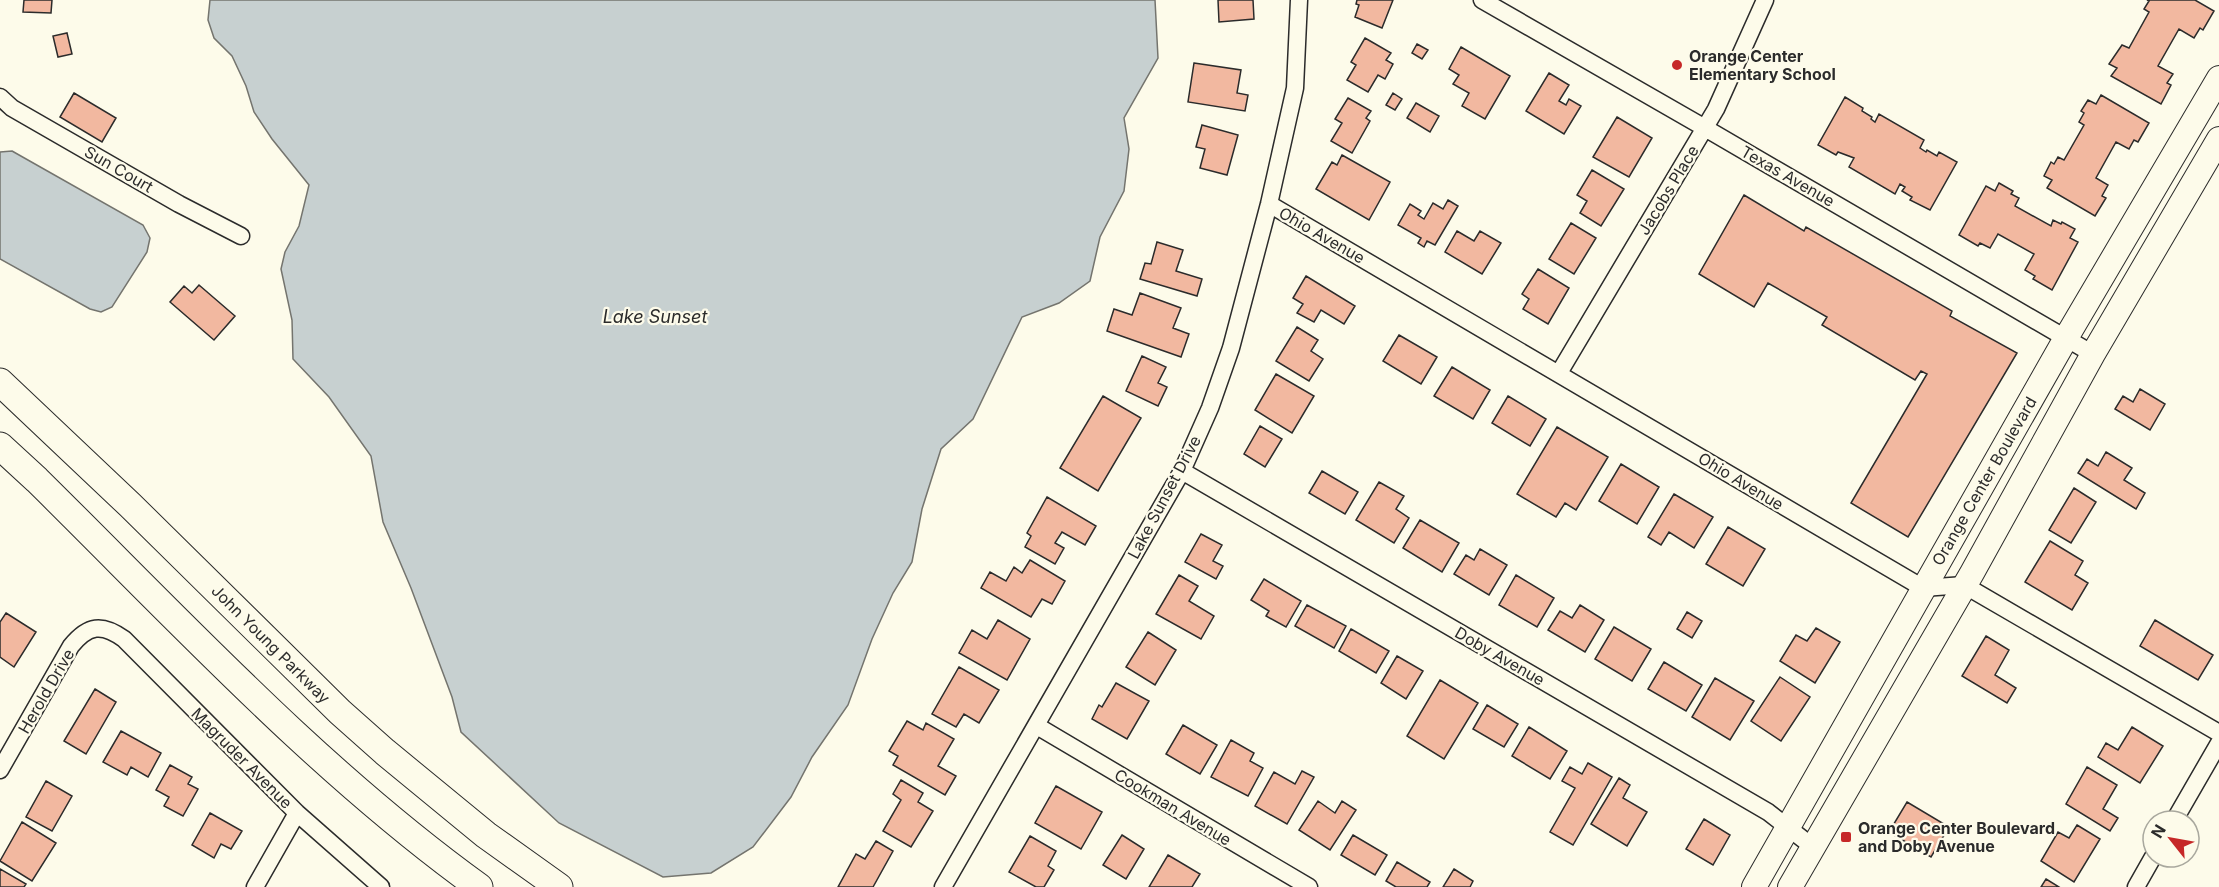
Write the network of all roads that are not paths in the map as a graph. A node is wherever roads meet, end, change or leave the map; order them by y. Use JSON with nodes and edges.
{"nodes":[{"id":1,"x":1299,"y":0,"type":"edge"},
{"id":2,"x":1482,"y":0,"type":"edge"},
{"id":3,"x":1765,"y":0,"type":"edge"},
{"id":4,"x":2219,"y":78,"type":"edge"},
{"id":5,"x":0,"y":97,"type":"edge"},
{"id":6,"x":1705,"y":128,"type":"junction"},
{"id":7,"x":2219,"y":140,"type":"edge"},
{"id":8,"x":1269,"y":204,"type":"junction"},
{"id":9,"x":241,"y":236,"type":"dead end"},
{"id":10,"x":2066,"y":339,"type":"junction"},
{"id":11,"x":2093,"y":354,"type":"junction"},
{"id":12,"x":1558,"y":373,"type":"junction"},
{"id":13,"x":0,"y":382,"type":"edge"},
{"id":14,"x":0,"y":446,"type":"edge"},
{"id":15,"x":1182,"y":471,"type":"junction"},
{"id":16,"x":1964,"y":585,"type":"junction"},
{"id":17,"x":1923,"y":588,"type":"junction"},
{"id":18,"x":105,"y":628,"type":"joint"},
{"id":19,"x":1037,"y":726,"type":"junction"},
{"id":20,"x":2219,"y":733,"type":"edge"},
{"id":21,"x":2219,"y":743,"type":"edge"},
{"id":22,"x":0,"y":770,"type":"edge"},
{"id":23,"x":2181,"y":809,"type":"edge"},
{"id":24,"x":297,"y":813,"type":"junction"},
{"id":25,"x":1788,"y":829,"type":"junction"},
{"id":26,"x":1813,"y":847,"type":"junction"},
{"id":27,"x":2146,"y":869,"type":"edge"},
{"id":28,"x":255,"y":887,"type":"edge"},
{"id":29,"x":381,"y":887,"type":"edge"},
{"id":30,"x":478,"y":887,"type":"edge"},
{"id":31,"x":559,"y":887,"type":"edge"},
{"id":32,"x":943,"y":887,"type":"edge"},
{"id":33,"x":1309,"y":887,"type":"edge"},
{"id":34,"x":1755,"y":887,"type":"edge"},
{"id":35,"x":1790,"y":887,"type":"edge"},
{"id":36,"x":2136,"y":887,"type":"edge"}],
"edges":[{"from":1,"to":8,"type":"street","name":"Lake Sunset Drive"},
{"from":2,"to":6,"type":"street","name":"Texas Avenue"},
{"from":3,"to":6,"type":"street","name":"Jacobs Place"},
{"from":4,"to":10,"type":"street","name":"Orange Center Boulevard"},
{"from":5,"to":9,"type":"street","name":"Sun Court"},
{"from":6,"to":10,"type":"street","name":"Texas Avenue"},
{"from":6,"to":12,"type":"street","name":"Jacobs Place"},
{"from":7,"to":11,"type":"street","name":"Orange Center Boulevard"},
{"from":8,"to":12,"type":"street","name":"Ohio Avenue"},
{"from":8,"to":15,"type":"street","name":"Lake Sunset Drive"},
{"from":10,"to":11,"type":"street","name":"Texas Avenue"},
{"from":10,"to":17,"type":"street","name":"Orange Center Boulevard"},
{"from":11,"to":16,"type":"street","name":"Orange Center Boulevard"},
{"from":12,"to":17,"type":"street","name":"Ohio Avenue"},
{"from":13,"to":31,"type":"main road","name":"John Young Parkway"},
{"from":14,"to":30,"type":"main road"},
{"from":15,"to":19,"type":"street","name":"Lake Sunset Drive"},
{"from":15,"to":25,"type":"street","name":"Doby Avenue"},
{"from":16,"to":17,"type":"street"},
{"from":16,"to":20,"type":"street"},
{"from":16,"to":26,"type":"street","name":"Orange Center Boulevard"},
{"from":17,"to":25,"type":"street","name":"Orange Center Boulevard"},
{"from":18,"to":22,"type":"street","name":"Herold Drive"},
{"from":18,"to":24,"type":"street","name":"Magruder Avenue"},
{"from":19,"to":32,"type":"street","name":"Lake Sunset Drive"},
{"from":19,"to":33,"type":"street","name":"Cookman Avenue"},
{"from":21,"to":23,"type":"street"},
{"from":24,"to":28,"type":"street"},
{"from":24,"to":29,"type":"street","name":"Magruder Avenue"},
{"from":25,"to":26,"type":"street","name":"Doby Avenue"},
{"from":25,"to":34,"type":"street","name":"Orange Center Boulevard"},
{"from":26,"to":35,"type":"street","name":"Orange Center Boulevard"},
{"from":27,"to":36,"type":"street"}]}
